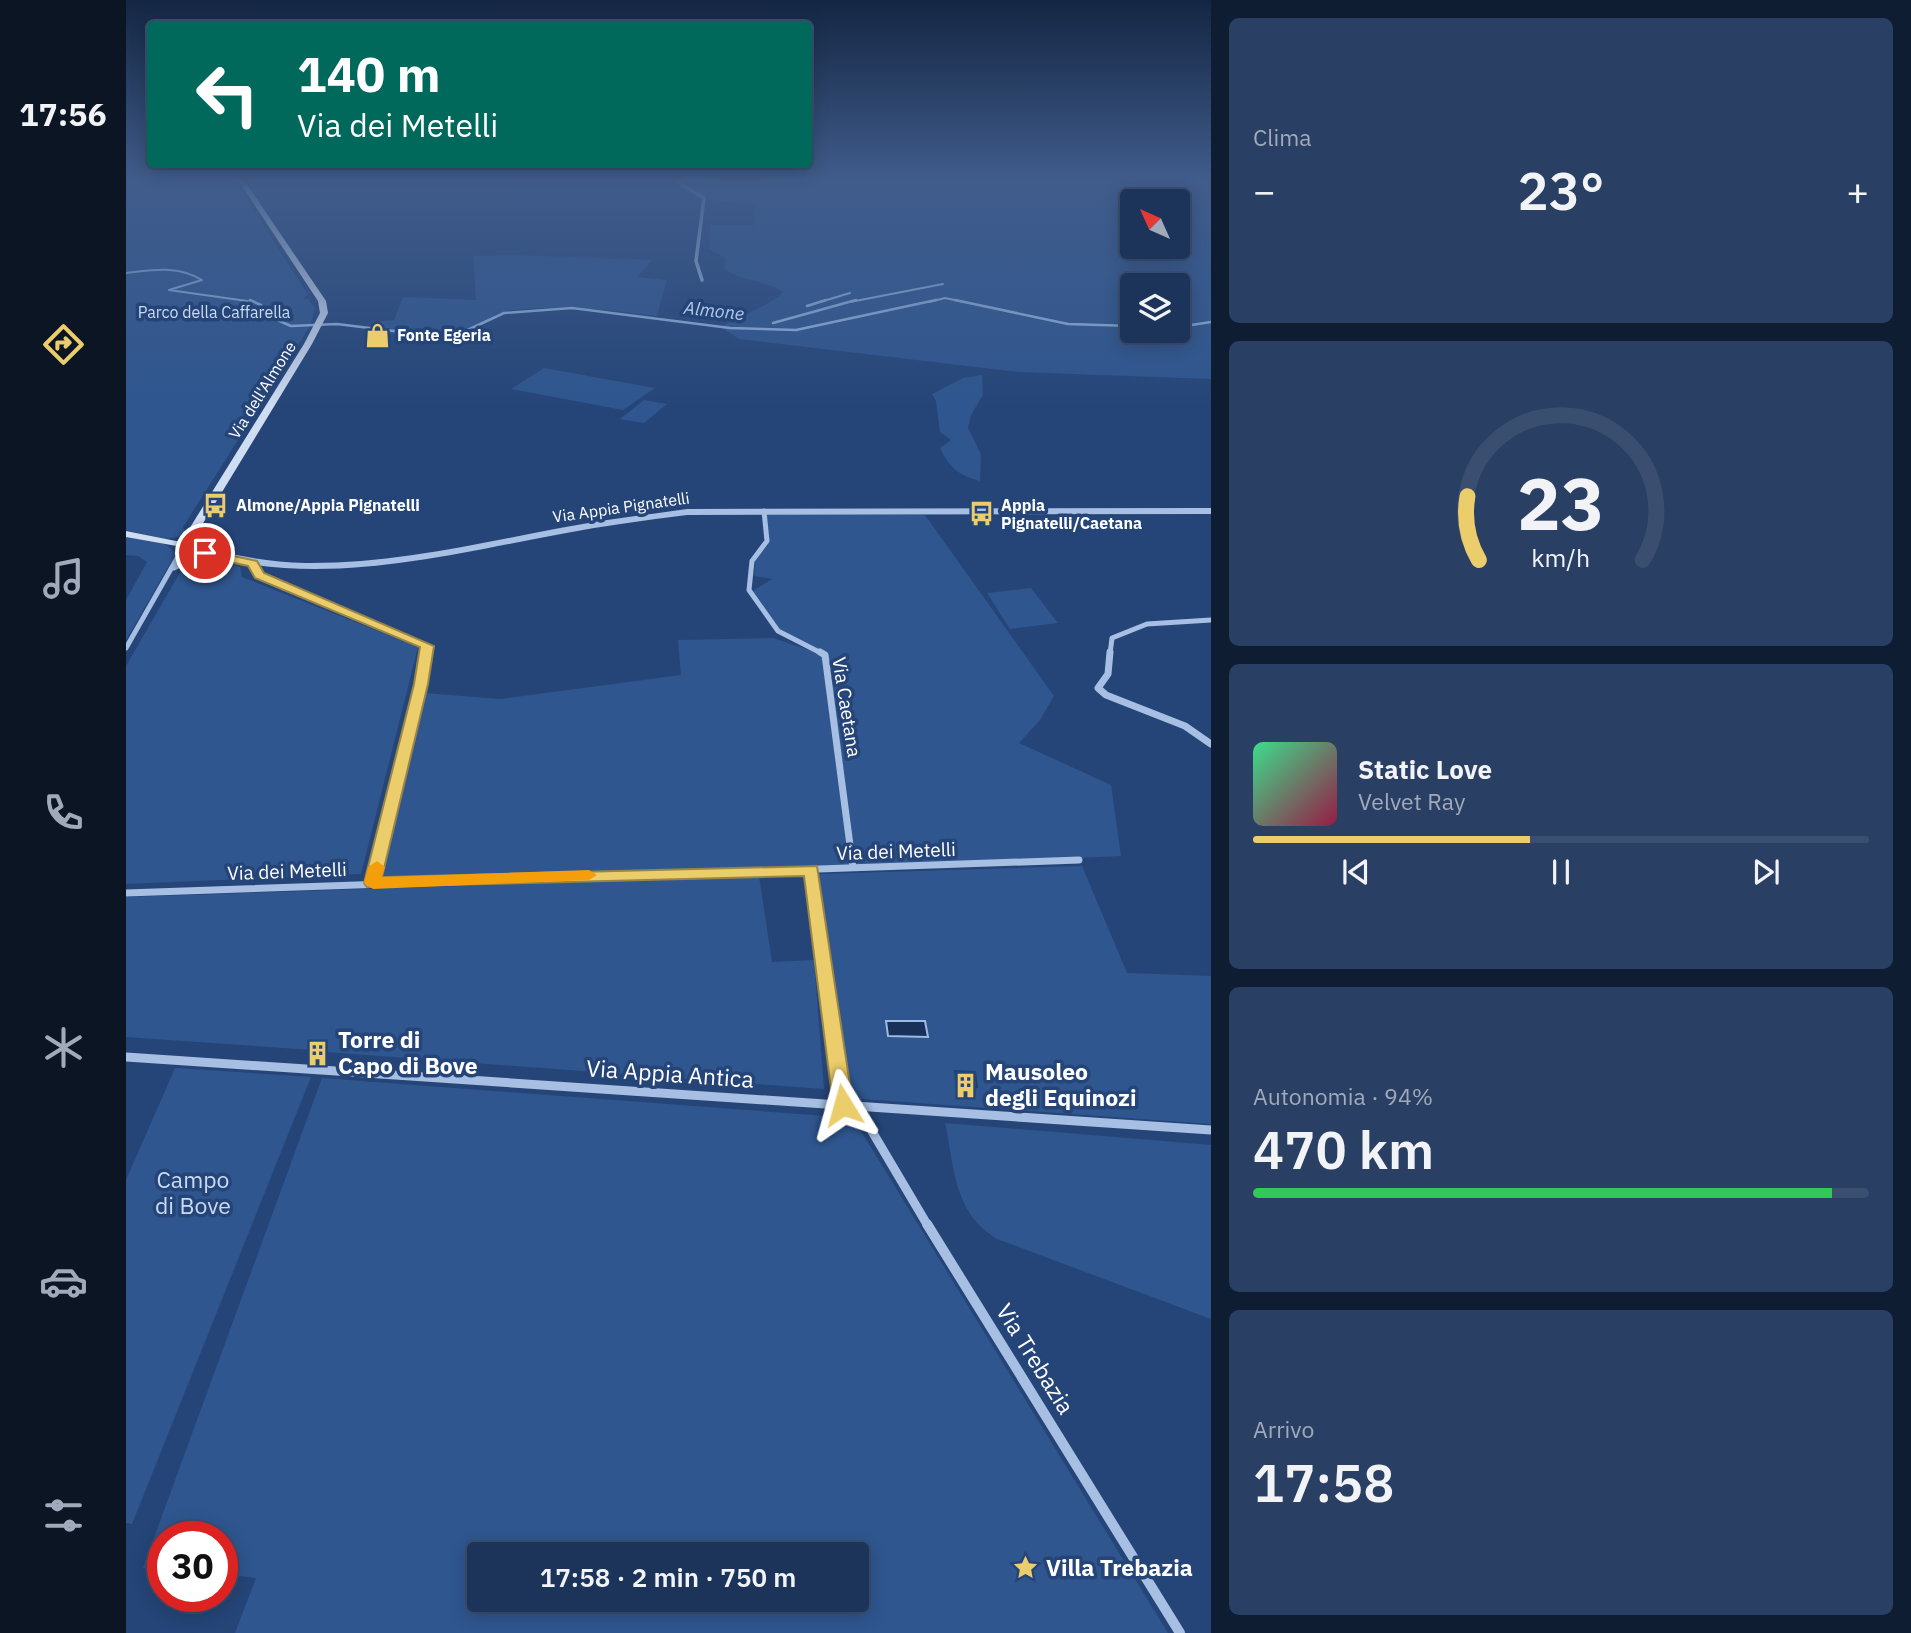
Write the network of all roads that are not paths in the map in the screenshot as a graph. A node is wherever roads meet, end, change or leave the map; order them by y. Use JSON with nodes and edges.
{"nodes":[{"id":1,"x":292,"y":256,"type":"edge"},
{"id":2,"x":697,"y":256,"type":"edge"},
{"id":3,"x":702,"y":279,"type":"dead end"},
{"id":4,"x":764,"y":511,"type":"junction"},
{"id":5,"x":1211,"y":511,"type":"edge"},
{"id":6,"x":126,"y":534,"type":"edge"},
{"id":7,"x":184,"y":546,"type":"junction"},
{"id":8,"x":205,"y":553,"type":"junction"},
{"id":9,"x":253,"y":563,"type":"junction"},
{"id":10,"x":174,"y":568,"type":"junction"},
{"id":11,"x":1211,"y":620,"type":"edge"},
{"id":12,"x":126,"y":648,"type":"edge"},
{"id":13,"x":1211,"y":744,"type":"edge"},
{"id":14,"x":1079,"y":860,"type":"dead end"},
{"id":15,"x":853,"y":868,"type":"junction"},
{"id":16,"x":811,"y":870,"type":"junction"},
{"id":17,"x":373,"y":883,"type":"junction"},
{"id":18,"x":126,"y":893,"type":"edge"},
{"id":19,"x":126,"y":1057,"type":"edge"},
{"id":20,"x":843,"y":1105,"type":"junction"},
{"id":21,"x":857,"y":1106,"type":"junction"},
{"id":22,"x":1211,"y":1130,"type":"edge"},
{"id":23,"x":1180,"y":1633,"type":"edge"}],
"edges":[{"from":1,"to":7,"type":"main road","name":"Via dell'Almone"},
{"from":2,"to":3,"type":"street"},
{"from":4,"to":5,"type":"street","name":"Via Appia Pignatelli"},
{"from":4,"to":9,"type":"street","name":"Via Appia Pignatelli"},
{"from":4,"to":15,"type":"street","name":"Via Caetana"},
{"from":6,"to":7,"type":"main road","name":"Via Appia Pignatelli"},
{"from":7,"to":8,"type":"street","name":"Via Appia Pignatelli"},
{"from":7,"to":10,"type":"street"},
{"from":8,"to":9,"type":"street","name":"Via Appia Pignatelli"},
{"from":8,"to":10,"type":"street"},
{"from":9,"to":17,"type":"street"},
{"from":10,"to":12,"type":"street"},
{"from":11,"to":13,"type":"street"},
{"from":14,"to":15,"type":"street","name":"Via dei Metelli"},
{"from":15,"to":16,"type":"street","name":"Via dei Metelli"},
{"from":16,"to":17,"type":"street","name":"Via dei Metelli"},
{"from":16,"to":20,"type":"street"},
{"from":17,"to":18,"type":"street","name":"Via dei Metelli"},
{"from":19,"to":20,"type":"street","name":"Via Appia Antica"},
{"from":20,"to":21,"type":"street","name":"Via Appia Antica"},
{"from":21,"to":22,"type":"street","name":"Via Appia Antica"},
{"from":21,"to":23,"type":"street","name":"Via Trebazia"}]}
